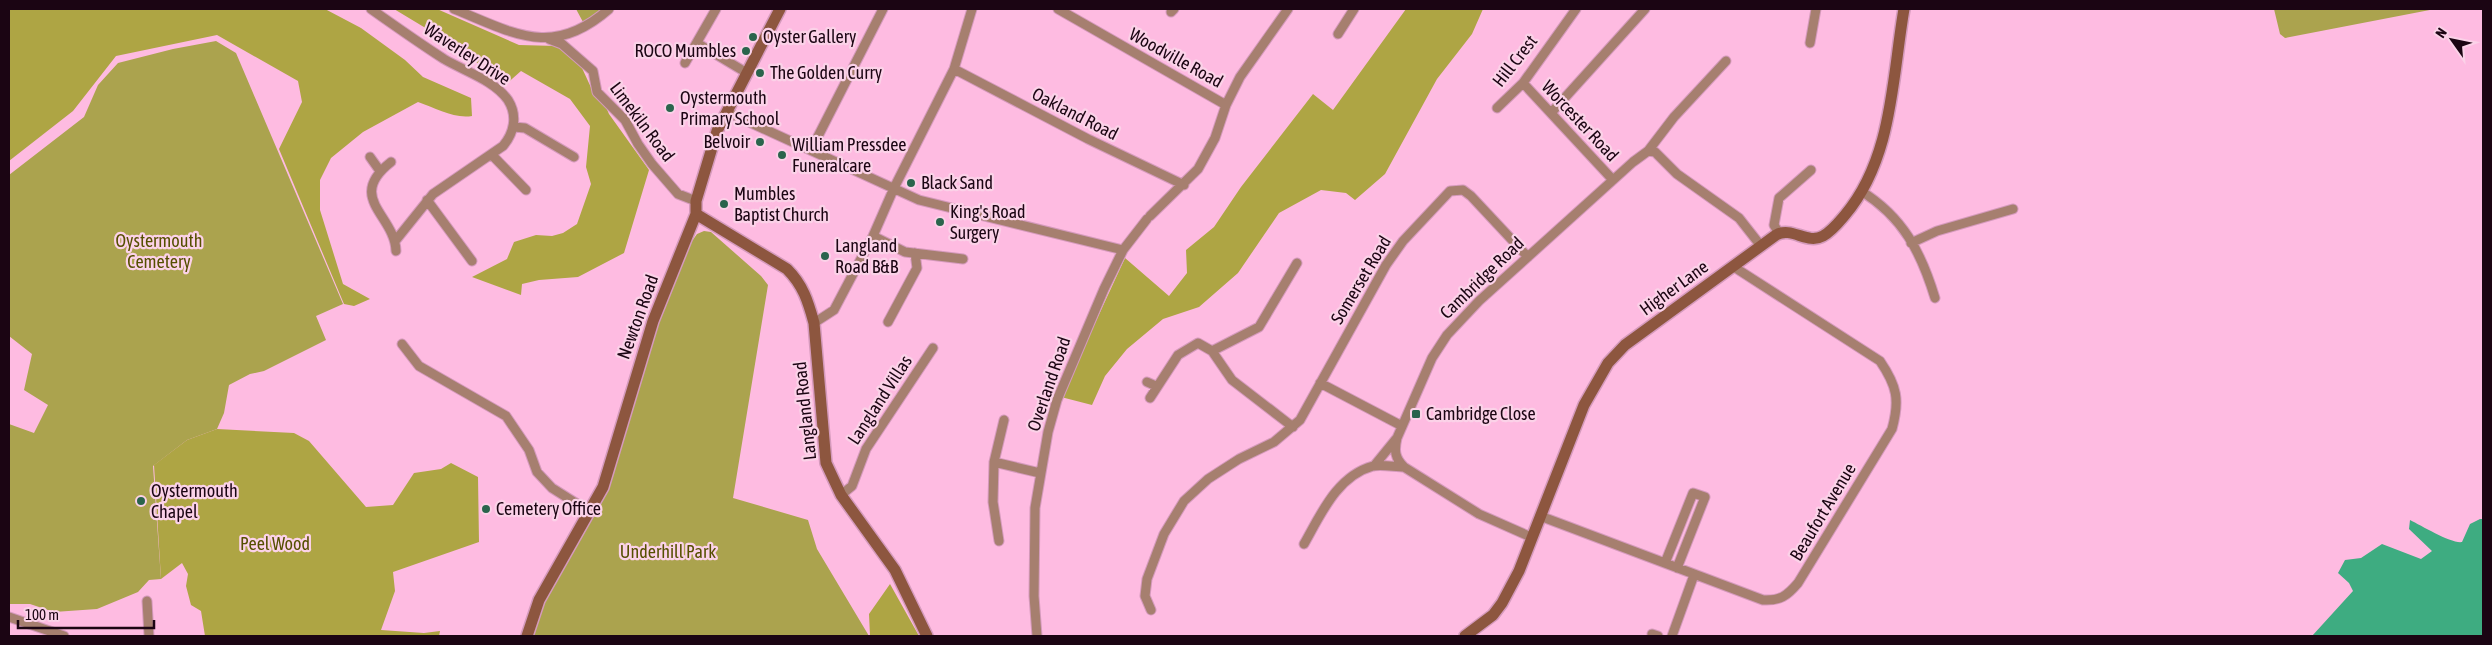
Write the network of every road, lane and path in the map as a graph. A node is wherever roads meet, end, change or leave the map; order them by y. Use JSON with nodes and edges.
{"nodes":[{"id":1,"x":371,"y":9,"type":"edge"},
{"id":2,"x":454,"y":9,"type":"edge"},
{"id":3,"x":609,"y":9,"type":"edge"},
{"id":4,"x":716,"y":9,"type":"edge"},
{"id":5,"x":780,"y":9,"type":"edge"},
{"id":6,"x":883,"y":9,"type":"edge"},
{"id":7,"x":972,"y":9,"type":"edge"},
{"id":8,"x":1058,"y":9,"type":"edge"},
{"id":9,"x":1288,"y":9,"type":"edge"},
{"id":10,"x":1354,"y":9,"type":"edge"},
{"id":11,"x":1576,"y":9,"type":"edge"},
{"id":12,"x":1645,"y":9,"type":"edge"},
{"id":13,"x":1816,"y":9,"type":"edge"},
{"id":14,"x":1904,"y":9,"type":"edge"},
{"id":15,"x":1338,"y":34,"type":"dead end"},
{"id":16,"x":549,"y":39,"type":"junction"},
{"id":17,"x":697,"y":43,"type":"junction"},
{"id":18,"x":1810,"y":43,"type":"dead end"},
{"id":19,"x":1726,"y":60,"type":"dead end"},
{"id":20,"x":685,"y":63,"type":"dead end"},
{"id":21,"x":954,"y":69,"type":"junction"},
{"id":22,"x":747,"y":73,"type":"junction"},
{"id":23,"x":1523,"y":83,"type":"junction"},
{"id":24,"x":1226,"y":104,"type":"junction"},
{"id":25,"x":1497,"y":108,"type":"dead end"},
{"id":26,"x":727,"y":112,"type":"junction"},
{"id":27,"x":1551,"y":113,"type":"junction"},
{"id":28,"x":514,"y":127,"type":"junction"},
{"id":29,"x":811,"y":150,"type":"junction"},
{"id":30,"x":1648,"y":150,"type":"junction"},
{"id":31,"x":492,"y":155,"type":"junction"},
{"id":32,"x":574,"y":156,"type":"dead end"},
{"id":33,"x":370,"y":157,"type":"dead end"},
{"id":34,"x":391,"y":162,"type":"dead end"},
{"id":35,"x":380,"y":170,"type":"junction"},
{"id":36,"x":1811,"y":170,"type":"dead end"},
{"id":37,"x":1613,"y":180,"type":"junction"},
{"id":38,"x":1184,"y":185,"type":"junction"},
{"id":39,"x":894,"y":188,"type":"junction"},
{"id":40,"x":526,"y":190,"type":"dead end"},
{"id":41,"x":1861,"y":191,"type":"junction"},
{"id":42,"x":427,"y":200,"type":"junction"},
{"id":43,"x":696,"y":201,"type":"junction"},
{"id":44,"x":2013,"y":209,"type":"dead end"},
{"id":45,"x":696,"y":214,"type":"junction"},
{"id":46,"x":1779,"y":234,"type":"junction"},
{"id":47,"x":872,"y":236,"type":"junction"},
{"id":48,"x":396,"y":240,"type":"junction"},
{"id":49,"x":1911,"y":243,"type":"junction"},
{"id":50,"x":1761,"y":246,"type":"junction"},
{"id":51,"x":1123,"y":250,"type":"junction"},
{"id":52,"x":396,"y":251,"type":"dead end"},
{"id":53,"x":915,"y":253,"type":"junction"},
{"id":54,"x":1528,"y":256,"type":"junction"},
{"id":55,"x":963,"y":259,"type":"dead end"},
{"id":56,"x":472,"y":261,"type":"dead end"},
{"id":57,"x":1297,"y":263,"type":"dead end"},
{"id":58,"x":1734,"y":267,"type":"junction"},
{"id":59,"x":1935,"y":298,"type":"dead end"},
{"id":60,"x":888,"y":322,"type":"dead end"},
{"id":61,"x":814,"y":323,"type":"junction"},
{"id":62,"x":402,"y":344,"type":"dead end"},
{"id":63,"x":933,"y":348,"type":"dead end"},
{"id":64,"x":1212,"y":351,"type":"junction"},
{"id":65,"x":1146,"y":382,"type":"dead end"},
{"id":66,"x":1320,"y":384,"type":"junction"},
{"id":67,"x":1156,"y":386,"type":"junction"},
{"id":68,"x":1150,"y":398,"type":"dead end"},
{"id":69,"x":1004,"y":420,"type":"dead end"},
{"id":70,"x":1402,"y":426,"type":"junction"},
{"id":71,"x":1293,"y":428,"type":"junction"},
{"id":72,"x":1398,"y":438,"type":"junction"},
{"id":73,"x":994,"y":462,"type":"junction"},
{"id":74,"x":1374,"y":466,"type":"junction"},
{"id":75,"x":1404,"y":467,"type":"junction"},
{"id":76,"x":1040,"y":473,"type":"junction"},
{"id":77,"x":841,"y":494,"type":"junction"},
{"id":78,"x":590,"y":512,"type":"junction"},
{"id":79,"x":1540,"y":516,"type":"junction"},
{"id":80,"x":1531,"y":538,"type":"junction"},
{"id":81,"x":999,"y":541,"type":"dead end"},
{"id":82,"x":1304,"y":544,"type":"dead end"},
{"id":83,"x":1665,"y":563,"type":"junction"},
{"id":84,"x":1677,"y":568,"type":"junction"},
{"id":85,"x":1694,"y":575,"type":"junction"},
{"id":86,"x":147,"y":601,"type":"dead end"},
{"id":87,"x":1151,"y":610,"type":"dead end"},
{"id":88,"x":9,"y":617,"type":"edge"},
{"id":89,"x":64,"y":636,"type":"edge"},
{"id":90,"x":149,"y":636,"type":"edge"},
{"id":91,"x":527,"y":636,"type":"edge"},
{"id":92,"x":927,"y":636,"type":"edge"},
{"id":93,"x":1037,"y":636,"type":"edge"},
{"id":94,"x":1465,"y":636,"type":"edge"},
{"id":95,"x":1672,"y":636,"type":"edge"}],
"edges":[{"from":1,"to":28,"type":"street","name":"Waverley Drive"},
{"from":2,"to":16,"type":"street"},
{"from":3,"to":16,"type":"street"},
{"from":4,"to":17,"type":"street"},
{"from":5,"to":22,"type":"street","name":"Newton Road"},
{"from":6,"to":29,"type":"street"},
{"from":7,"to":21,"type":"street"},
{"from":8,"to":24,"type":"street","name":"Woodville Road"},
{"from":9,"to":24,"type":"street","name":"Overland Road"},
{"from":10,"to":15,"type":"street"},
{"from":11,"to":23,"type":"street","name":"Hill Crest"},
{"from":12,"to":27,"type":"street"},
{"from":13,"to":18,"type":"street"},
{"from":14,"to":41,"type":"street"},
{"from":16,"to":43,"type":"street","name":"Limekiln Road"},
{"from":17,"to":20,"type":"street"},
{"from":17,"to":22,"type":"street"},
{"from":19,"to":30,"type":"street","name":"Cambridge Road"},
{"from":21,"to":38,"type":"street","name":"Oakland Road"},
{"from":21,"to":39,"type":"street"},
{"from":22,"to":26,"type":"street","name":"Newton Road"},
{"from":23,"to":25,"type":"street","name":"Hill Crest"},
{"from":23,"to":27,"type":"street","name":"Worcester Road"},
{"from":24,"to":38,"type":"street","name":"Overland Road"},
{"from":26,"to":29,"type":"street"},
{"from":26,"to":43,"type":"street","name":"Newton Road"},
{"from":27,"to":37,"type":"street","name":"Worcester Road"},
{"from":28,"to":31,"type":"street"},
{"from":28,"to":32,"type":"street"},
{"from":29,"to":39,"type":"street"},
{"from":30,"to":37,"type":"street","name":"Cambridge Road"},
{"from":30,"to":50,"type":"street"},
{"from":31,"to":40,"type":"street"},
{"from":31,"to":42,"type":"street"},
{"from":33,"to":35,"type":"street"},
{"from":34,"to":35,"type":"street"},
{"from":35,"to":48,"type":"street"},
{"from":36,"to":46,"type":"street"},
{"from":37,"to":54,"type":"street","name":"Cambridge Road"},
{"from":38,"to":51,"type":"street","name":"Overland Road"},
{"from":39,"to":47,"type":"street"},
{"from":39,"to":51,"type":"street"},
{"from":41,"to":46,"type":"street"},
{"from":41,"to":49,"type":"street"},
{"from":42,"to":48,"type":"street"},
{"from":42,"to":56,"type":"street"},
{"from":43,"to":45,"type":"street","name":"Newton Road"},
{"from":44,"to":49,"type":"street"},
{"from":45,"to":61,"type":"street","name":"Langland Road"},
{"from":45,"to":78,"type":"street","name":"Newton Road"},
{"from":46,"to":50,"type":"street","name":"Higher Lane"},
{"from":47,"to":53,"type":"street"},
{"from":47,"to":61,"type":"street"},
{"from":48,"to":52,"type":"street"},
{"from":49,"to":59,"type":"street"},
{"from":50,"to":58,"type":"street","name":"Higher Lane"},
{"from":51,"to":76,"type":"street","name":"Overland Road"},
{"from":53,"to":55,"type":"street"},
{"from":53,"to":60,"type":"street"},
{"from":54,"to":66,"type":"street","name":"Somerset Road"},
{"from":54,"to":70,"type":"street","name":"Cambridge Road"},
{"from":57,"to":64,"type":"street"},
{"from":58,"to":79,"type":"street","name":"Higher Lane"},
{"from":58,"to":85,"type":"street","name":"Beaufort Avenue"},
{"from":61,"to":77,"type":"street","name":"Langland Road"},
{"from":62,"to":78,"type":"street"},
{"from":63,"to":77,"type":"street","name":"Langland Villas"},
{"from":64,"to":67,"type":"street"},
{"from":64,"to":71,"type":"street"},
{"from":65,"to":67,"type":"street"},
{"from":66,"to":70,"type":"street"},
{"from":66,"to":71,"type":"street","name":"Somerset Road"},
{"from":67,"to":68,"type":"street"},
{"from":69,"to":73,"type":"street"},
{"from":70,"to":72,"type":"street","name":"Cambridge Road"},
{"from":71,"to":87,"type":"street","name":"Somerset Road"},
{"from":72,"to":74,"type":"street"},
{"from":72,"to":75,"type":"street","name":"Cambridge Road"},
{"from":73,"to":76,"type":"street"},
{"from":73,"to":81,"type":"street"},
{"from":74,"to":75,"type":"street"},
{"from":74,"to":82,"type":"street"},
{"from":75,"to":80,"type":"street"},
{"from":76,"to":93,"type":"street","name":"Overland Road"},
{"from":77,"to":92,"type":"street","name":"Langland Road"},
{"from":78,"to":91,"type":"street","name":"Newton Road"},
{"from":79,"to":80,"type":"street","name":"Higher Lane"},
{"from":79,"to":83,"type":"street","name":"Beaufort Avenue"},
{"from":80,"to":94,"type":"street","name":"Higher Lane"},
{"from":83,"to":84,"type":"street","name":"Beaufort Avenue"},
{"from":83,"to":84,"type":"street"},
{"from":84,"to":85,"type":"street","name":"Beaufort Avenue"},
{"from":85,"to":95,"type":"street"},
{"from":86,"to":90,"type":"street"},
{"from":88,"to":89,"type":"street"}]}
